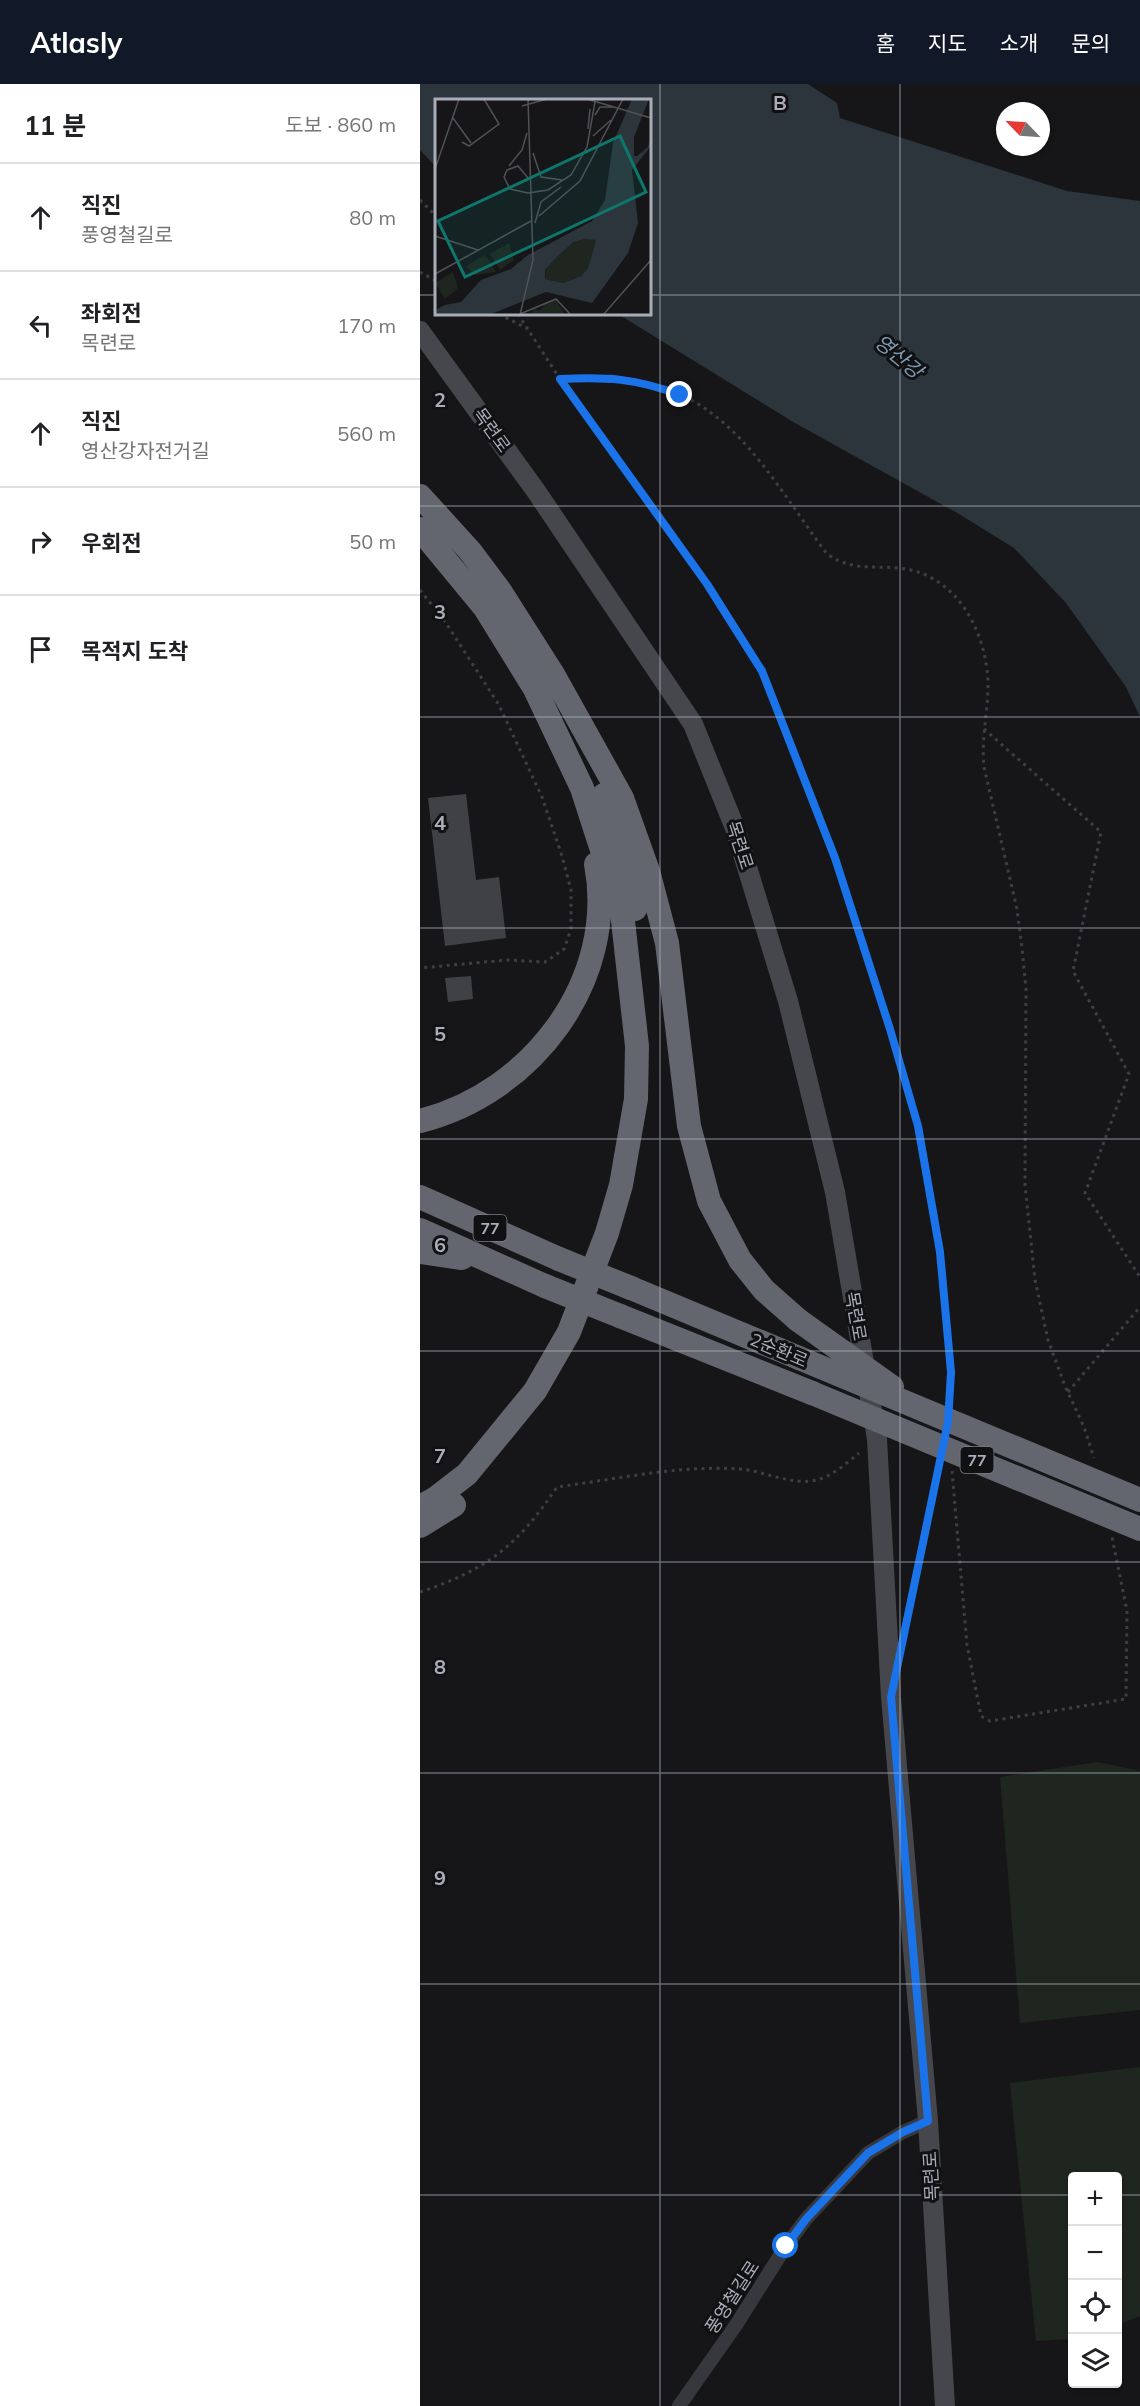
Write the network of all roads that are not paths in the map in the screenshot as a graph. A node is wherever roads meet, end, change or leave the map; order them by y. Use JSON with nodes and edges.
{"nodes":[{"id":1,"x":420,"y":331,"type":"edge"},
{"id":2,"x":420,"y":496,"type":"edge"},
{"id":3,"x":420,"y":530,"type":"edge"},
{"id":4,"x":587,"y":739,"type":"junction"},
{"id":5,"x":582,"y":788,"type":"junction"},
{"id":6,"x":420,"y":1121,"type":"edge"},
{"id":7,"x":420,"y":1197,"type":"edge"},
{"id":8,"x":420,"y":1230,"type":"edge"},
{"id":9,"x":420,"y":1252,"type":"edge"},
{"id":10,"x":490,"y":1262,"type":"junction"},
{"id":11,"x":923,"y":1410,"type":"junction"},
{"id":12,"x":1140,"y":1500,"type":"edge"},
{"id":13,"x":420,"y":1507,"type":"edge"},
{"id":14,"x":420,"y":1526,"type":"edge"},
{"id":15,"x":1140,"y":1529,"type":"edge"},
{"id":16,"x":928,"y":2121,"type":"junction"},
{"id":17,"x":680,"y":2406,"type":"edge"},
{"id":18,"x":945,"y":2406,"type":"edge"}],
"edges":[{"from":1,"to":16,"type":"street","name":"목련로"},
{"from":2,"to":4,"type":"highway"},
{"from":3,"to":5,"type":"highway"},
{"from":4,"to":11,"type":"highway","bridge":true},
{"from":4,"to":14,"type":"highway"},
{"from":5,"to":6,"type":"highway"},
{"from":5,"to":13,"type":"highway"},
{"from":7,"to":11,"type":"highway","name":"2순환로","number":"77","bridge":true},
{"from":8,"to":10,"type":"highway","name":"2순환로","number":"77"},
{"from":9,"to":10,"type":"highway"},
{"from":10,"to":15,"type":"highway","name":"2순환로","number":"77","bridge":true},
{"from":11,"to":12,"type":"highway","name":"2순환로","number":"77","bridge":true},
{"from":16,"to":17,"type":"street","name":"풍영철길로"},
{"from":16,"to":18,"type":"street","name":"목련로"}]}
